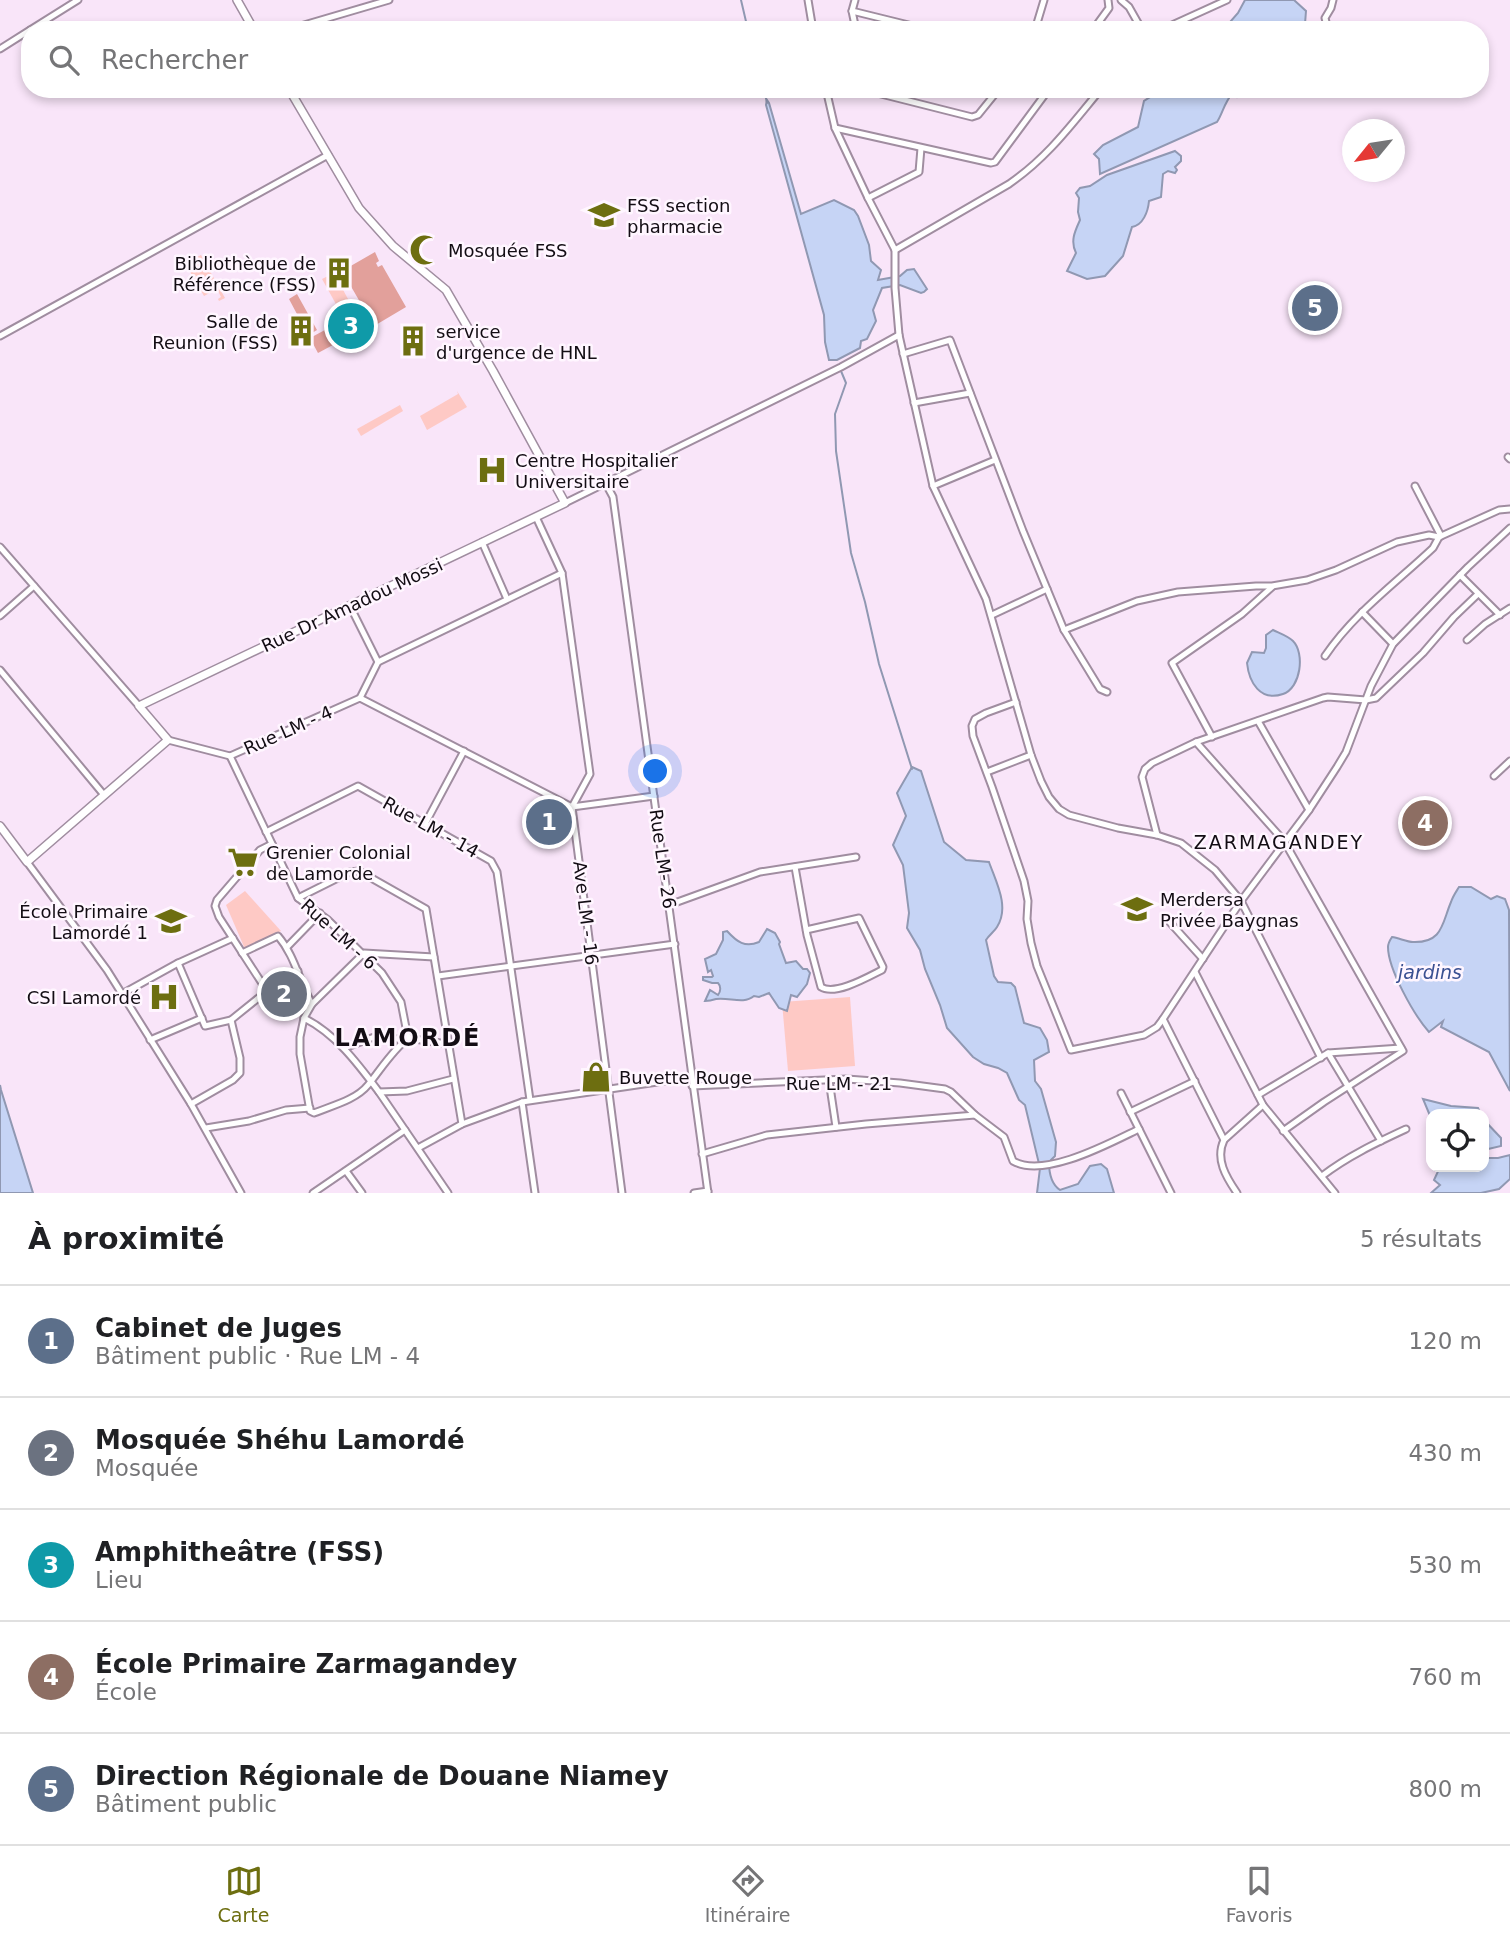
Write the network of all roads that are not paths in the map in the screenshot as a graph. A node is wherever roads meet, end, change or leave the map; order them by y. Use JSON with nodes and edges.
{"nodes":[{"id":1,"x":78,"y":0,"type":"edge"},
{"id":2,"x":237,"y":0,"type":"edge"},
{"id":3,"x":389,"y":0,"type":"edge"},
{"id":4,"x":808,"y":0,"type":"edge"},
{"id":5,"x":855,"y":0,"type":"edge"},
{"id":6,"x":1044,"y":0,"type":"edge"},
{"id":7,"x":1108,"y":0,"type":"edge"},
{"id":8,"x":1121,"y":0,"type":"edge"},
{"id":9,"x":1227,"y":0,"type":"edge"},
{"id":10,"x":1333,"y":0,"type":"edge"},
{"id":11,"x":852,"y":12,"type":"junction"},
{"id":12,"x":44,"y":21,"type":"edge"},
{"id":13,"x":249,"y":21,"type":"edge"},
{"id":14,"x":318,"y":21,"type":"edge"},
{"id":15,"x":812,"y":21,"type":"edge"},
{"id":16,"x":854,"y":21,"type":"edge"},
{"id":17,"x":890,"y":21,"type":"edge"},
{"id":18,"x":1038,"y":21,"type":"edge"},
{"id":19,"x":1100,"y":21,"type":"edge"},
{"id":20,"x":1137,"y":21,"type":"edge"},
{"id":21,"x":1181,"y":21,"type":"edge"},
{"id":22,"x":1326,"y":21,"type":"edge"},
{"id":23,"x":21,"y":36,"type":"edge"},
{"id":24,"x":0,"y":49,"type":"edge"},
{"id":25,"x":294,"y":98,"type":"edge"},
{"id":26,"x":828,"y":98,"type":"edge"},
{"id":27,"x":897,"y":98,"type":"edge"},
{"id":28,"x":992,"y":98,"type":"edge"},
{"id":29,"x":1042,"y":98,"type":"edge"},
{"id":30,"x":1094,"y":98,"type":"edge"},
{"id":31,"x":835,"y":128,"type":"junction"},
{"id":32,"x":921,"y":148,"type":"junction"},
{"id":33,"x":328,"y":155,"type":"junction"},
{"id":34,"x":868,"y":198,"type":"junction"},
{"id":35,"x":895,"y":250,"type":"junction"},
{"id":36,"x":899,"y":335,"type":"junction"},
{"id":37,"x":0,"y":336,"type":"edge"},
{"id":38,"x":903,"y":354,"type":"junction"},
{"id":39,"x":970,"y":393,"type":"junction"},
{"id":40,"x":914,"y":403,"type":"junction"},
{"id":41,"x":995,"y":460,"type":"junction"},
{"id":42,"x":606,"y":484,"type":"junction"},
{"id":43,"x":933,"y":486,"type":"junction"},
{"id":44,"x":1415,"y":486,"type":"dead end"},
{"id":45,"x":565,"y":503,"type":"junction"},
{"id":46,"x":1510,"y":509,"type":"edge"},
{"id":47,"x":536,"y":517,"type":"junction"},
{"id":48,"x":1510,"y":528,"type":"edge"},
{"id":49,"x":1440,"y":537,"type":"junction"},
{"id":50,"x":482,"y":542,"type":"junction"},
{"id":51,"x":0,"y":547,"type":"edge"},
{"id":52,"x":562,"y":573,"type":"junction"},
{"id":53,"x":1460,"y":575,"type":"junction"},
{"id":54,"x":34,"y":586,"type":"junction"},
{"id":55,"x":1272,"y":586,"type":"junction"},
{"id":56,"x":1047,"y":589,"type":"junction"},
{"id":57,"x":1478,"y":594,"type":"junction"},
{"id":58,"x":507,"y":600,"type":"junction"},
{"id":59,"x":350,"y":606,"type":"junction"},
{"id":60,"x":1510,"y":608,"type":"edge"},
{"id":61,"x":1362,"y":612,"type":"junction"},
{"id":62,"x":992,"y":615,"type":"junction"},
{"id":63,"x":1500,"y":615,"type":"junction"},
{"id":64,"x":0,"y":616,"type":"edge"},
{"id":65,"x":1064,"y":630,"type":"junction"},
{"id":66,"x":1467,"y":640,"type":"dead end"},
{"id":67,"x":1393,"y":644,"type":"junction"},
{"id":68,"x":1325,"y":656,"type":"dead end"},
{"id":69,"x":378,"y":662,"type":"junction"},
{"id":70,"x":0,"y":670,"type":"edge"},
{"id":71,"x":1107,"y":692,"type":"dead end"},
{"id":72,"x":360,"y":698,"type":"junction"},
{"id":73,"x":1366,"y":701,"type":"junction"},
{"id":74,"x":1016,"y":702,"type":"junction"},
{"id":75,"x":139,"y":706,"type":"junction"},
{"id":76,"x":1258,"y":721,"type":"junction"},
{"id":77,"x":1212,"y":737,"type":"junction"},
{"id":78,"x":168,"y":740,"type":"junction"},
{"id":79,"x":1196,"y":742,"type":"junction"},
{"id":80,"x":464,"y":751,"type":"junction"},
{"id":81,"x":1031,"y":755,"type":"junction"},
{"id":82,"x":230,"y":756,"type":"junction"},
{"id":83,"x":1510,"y":761,"type":"edge"},
{"id":84,"x":987,"y":772,"type":"junction"},
{"id":85,"x":1494,"y":776,"type":"dead end"},
{"id":86,"x":104,"y":795,"type":"junction"},
{"id":87,"x":654,"y":796,"type":"junction"},
{"id":88,"x":572,"y":807,"type":"junction"},
{"id":89,"x":1309,"y":810,"type":"junction"},
{"id":90,"x":425,"y":824,"type":"junction"},
{"id":91,"x":0,"y":826,"type":"edge"},
{"id":92,"x":266,"y":832,"type":"junction"},
{"id":93,"x":1157,"y":835,"type":"junction"},
{"id":94,"x":1284,"y":841,"type":"junction"},
{"id":95,"x":272,"y":844,"type":"junction"},
{"id":96,"x":856,"y":857,"type":"dead end"},
{"id":97,"x":27,"y":862,"type":"junction"},
{"id":98,"x":795,"y":867,"type":"junction"},
{"id":99,"x":298,"y":898,"type":"junction"},
{"id":100,"x":1241,"y":901,"type":"junction"},
{"id":101,"x":669,"y":905,"type":"junction"},
{"id":102,"x":320,"y":913,"type":"junction"},
{"id":103,"x":1166,"y":918,"type":"dead end"},
{"id":104,"x":806,"y":930,"type":"junction"},
{"id":105,"x":233,"y":938,"type":"junction"},
{"id":106,"x":675,"y":944,"type":"junction"},
{"id":107,"x":288,"y":947,"type":"junction"},
{"id":108,"x":242,"y":953,"type":"junction"},
{"id":109,"x":363,"y":953,"type":"junction"},
{"id":110,"x":591,"y":955,"type":"junction"},
{"id":111,"x":434,"y":957,"type":"junction"},
{"id":112,"x":1203,"y":959,"type":"junction"},
{"id":113,"x":178,"y":962,"type":"junction"},
{"id":114,"x":511,"y":966,"type":"junction"},
{"id":115,"x":298,"y":971,"type":"junction"},
{"id":116,"x":1195,"y":972,"type":"junction"},
{"id":117,"x":438,"y":976,"type":"junction"},
{"id":118,"x":267,"y":991,"type":"junction"},
{"id":119,"x":122,"y":994,"type":"junction"},
{"id":120,"x":312,"y":1004,"type":"junction"},
{"id":121,"x":284,"y":1010,"type":"dead end"},
{"id":122,"x":202,"y":1018,"type":"junction"},
{"id":123,"x":304,"y":1018,"type":"junction"},
{"id":124,"x":1163,"y":1019,"type":"junction"},
{"id":125,"x":231,"y":1020,"type":"junction"},
{"id":126,"x":406,"y":1039,"type":"junction"},
{"id":127,"x":150,"y":1040,"type":"junction"},
{"id":128,"x":447,"y":1044,"type":"junction"},
{"id":129,"x":344,"y":1048,"type":"junction"},
{"id":130,"x":1401,"y":1048,"type":"junction"},
{"id":131,"x":1328,"y":1054,"type":"junction"},
{"id":132,"x":1321,"y":1058,"type":"junction"},
{"id":133,"x":691,"y":1077,"type":"junction"},
{"id":134,"x":453,"y":1079,"type":"junction"},
{"id":135,"x":829,"y":1080,"type":"junction"},
{"id":136,"x":371,"y":1081,"type":"junction"},
{"id":137,"x":1195,"y":1081,"type":"junction"},
{"id":138,"x":692,"y":1086,"type":"junction"},
{"id":139,"x":1349,"y":1087,"type":"junction"},
{"id":140,"x":608,"y":1088,"type":"junction"},
{"id":141,"x":379,"y":1092,"type":"junction"},
{"id":142,"x":1121,"y":1093,"type":"dead end"},
{"id":143,"x":1258,"y":1095,"type":"junction"},
{"id":144,"x":530,"y":1100,"type":"junction"},
{"id":145,"x":522,"y":1102,"type":"junction"},
{"id":146,"x":191,"y":1104,"type":"junction"},
{"id":147,"x":1263,"y":1105,"type":"junction"},
{"id":148,"x":310,"y":1108,"type":"junction"},
{"id":149,"x":1130,"y":1112,"type":"junction"},
{"id":150,"x":975,"y":1115,"type":"junction"},
{"id":151,"x":462,"y":1124,"type":"junction"},
{"id":152,"x":836,"y":1127,"type":"junction"},
{"id":153,"x":206,"y":1128,"type":"junction"},
{"id":154,"x":1139,"y":1129,"type":"junction"},
{"id":155,"x":1406,"y":1129,"type":"dead end"},
{"id":156,"x":405,"y":1130,"type":"junction"},
{"id":157,"x":1283,"y":1131,"type":"junction"},
{"id":158,"x":1224,"y":1140,"type":"junction"},
{"id":159,"x":1381,"y":1141,"type":"junction"},
{"id":160,"x":418,"y":1148,"type":"junction"},
{"id":161,"x":702,"y":1154,"type":"junction"},
{"id":162,"x":346,"y":1171,"type":"junction"},
{"id":163,"x":1322,"y":1177,"type":"junction"},
{"id":164,"x":708,"y":1192,"type":"edge"},
{"id":165,"x":242,"y":1193,"type":"edge"},
{"id":166,"x":313,"y":1193,"type":"edge"},
{"id":167,"x":362,"y":1193,"type":"edge"},
{"id":168,"x":448,"y":1193,"type":"edge"},
{"id":169,"x":535,"y":1193,"type":"edge"},
{"id":170,"x":622,"y":1193,"type":"edge"},
{"id":171,"x":694,"y":1193,"type":"edge"},
{"id":172,"x":1171,"y":1193,"type":"edge"},
{"id":173,"x":1237,"y":1193,"type":"edge"},
{"id":174,"x":1335,"y":1193,"type":"edge"}],
"edges":[{"from":1,"to":12,"type":"street"},
{"from":2,"to":13,"type":"street"},
{"from":3,"to":14,"type":"street"},
{"from":4,"to":15,"type":"street"},
{"from":5,"to":11,"type":"street"},
{"from":6,"to":18,"type":"street"},
{"from":7,"to":19,"type":"street"},
{"from":8,"to":20,"type":"street"},
{"from":9,"to":21,"type":"street"},
{"from":10,"to":22,"type":"street"},
{"from":11,"to":16,"type":"street"},
{"from":11,"to":17,"type":"street"},
{"from":23,"to":24,"type":"street"},
{"from":25,"to":33,"type":"street"},
{"from":26,"to":31,"type":"street"},
{"from":27,"to":28,"type":"street"},
{"from":29,"to":32,"type":"street"},
{"from":30,"to":35,"type":"street"},
{"from":31,"to":32,"type":"street"},
{"from":31,"to":34,"type":"street"},
{"from":32,"to":34,"type":"street"},
{"from":33,"to":37,"type":"street"},
{"from":33,"to":45,"type":"street"},
{"from":34,"to":35,"type":"street"},
{"from":35,"to":36,"type":"street"},
{"from":36,"to":38,"type":"street"},
{"from":36,"to":42,"type":"street"},
{"from":38,"to":39,"type":"street"},
{"from":38,"to":40,"type":"street"},
{"from":39,"to":40,"type":"street"},
{"from":39,"to":41,"type":"street"},
{"from":40,"to":43,"type":"street"},
{"from":41,"to":43,"type":"street"},
{"from":41,"to":56,"type":"street"},
{"from":42,"to":45,"type":"street"},
{"from":42,"to":87,"type":"street","name":"Rue LM- 26"},
{"from":43,"to":62,"type":"street"},
{"from":44,"to":49,"type":"street"},
{"from":45,"to":47,"type":"street","name":"Rue Dr Amadou Mossi"},
{"from":46,"to":49,"type":"street"},
{"from":47,"to":50,"type":"street","name":"Rue Dr Amadou Mossi"},
{"from":47,"to":52,"type":"street"},
{"from":48,"to":53,"type":"street"},
{"from":49,"to":55,"type":"street"},
{"from":49,"to":61,"type":"street"},
{"from":50,"to":58,"type":"street"},
{"from":50,"to":59,"type":"street","name":"Rue Dr Amadou Mossi"},
{"from":51,"to":54,"type":"street"},
{"from":52,"to":58,"type":"street"},
{"from":52,"to":88,"type":"street"},
{"from":53,"to":57,"type":"street"},
{"from":53,"to":67,"type":"street"},
{"from":54,"to":64,"type":"street"},
{"from":54,"to":75,"type":"street"},
{"from":55,"to":65,"type":"street"},
{"from":55,"to":77,"type":"street"},
{"from":56,"to":62,"type":"street"},
{"from":56,"to":65,"type":"street"},
{"from":57,"to":63,"type":"street"},
{"from":57,"to":73,"type":"street"},
{"from":58,"to":69,"type":"street"},
{"from":59,"to":69,"type":"street"},
{"from":59,"to":75,"type":"street","name":"Rue Dr Amadou Mossi"},
{"from":60,"to":63,"type":"street"},
{"from":61,"to":67,"type":"street"},
{"from":61,"to":68,"type":"street"},
{"from":62,"to":74,"type":"street"},
{"from":63,"to":66,"type":"street"},
{"from":65,"to":71,"type":"street"},
{"from":67,"to":73,"type":"street"},
{"from":69,"to":72,"type":"street"},
{"from":70,"to":86,"type":"street"},
{"from":72,"to":80,"type":"street"},
{"from":72,"to":82,"type":"street","name":"Rue LM - 4"},
{"from":73,"to":76,"type":"street"},
{"from":73,"to":89,"type":"street"},
{"from":74,"to":81,"type":"street"},
{"from":74,"to":84,"type":"street"},
{"from":75,"to":78,"type":"street"},
{"from":76,"to":77,"type":"street"},
{"from":76,"to":89,"type":"street"},
{"from":77,"to":79,"type":"street"},
{"from":78,"to":82,"type":"street","name":"Rue LM - 4"},
{"from":78,"to":86,"type":"street"},
{"from":79,"to":93,"type":"street"},
{"from":79,"to":94,"type":"street"},
{"from":80,"to":88,"type":"street"},
{"from":80,"to":90,"type":"street"},
{"from":81,"to":84,"type":"street"},
{"from":81,"to":93,"type":"street"},
{"from":82,"to":92,"type":"street","name":"Rue LM - 6"},
{"from":83,"to":85,"type":"street"},
{"from":84,"to":124,"type":"street"},
{"from":86,"to":97,"type":"street"},
{"from":87,"to":88,"type":"street"},
{"from":87,"to":101,"type":"street","name":"Rue LM- 26"},
{"from":88,"to":110,"type":"street","name":"Ave LM - 16"},
{"from":89,"to":94,"type":"street"},
{"from":90,"to":92,"type":"street","name":"Rue LM - 14"},
{"from":90,"to":114,"type":"street","name":"Rue LM - 14"},
{"from":91,"to":97,"type":"street"},
{"from":92,"to":95,"type":"street","name":"Rue LM - 6"},
{"from":93,"to":100,"type":"street"},
{"from":94,"to":100,"type":"street"},
{"from":94,"to":130,"type":"street"},
{"from":95,"to":99,"type":"street","name":"Rue LM - 6"},
{"from":95,"to":105,"type":"street"},
{"from":96,"to":98,"type":"street"},
{"from":97,"to":119,"type":"street"},
{"from":98,"to":101,"type":"street"},
{"from":98,"to":104,"type":"street"},
{"from":99,"to":102,"type":"street","name":"Rue LM - 6"},
{"from":99,"to":111,"type":"street"},
{"from":100,"to":112,"type":"street"},
{"from":100,"to":132,"type":"street"},
{"from":101,"to":106,"type":"street","name":"Rue LM- 26"},
{"from":102,"to":107,"type":"street"},
{"from":102,"to":109,"type":"street","name":"Rue LM - 6"},
{"from":103,"to":112,"type":"street"},
{"from":104,"to":104,"type":"street"},
{"from":105,"to":108,"type":"street"},
{"from":105,"to":113,"type":"street"},
{"from":106,"to":110,"type":"street"},
{"from":106,"to":133,"type":"street","name":"Rue LM- 26"},
{"from":107,"to":108,"type":"street"},
{"from":107,"to":115,"type":"street"},
{"from":108,"to":118,"type":"street"},
{"from":109,"to":111,"type":"street"},
{"from":109,"to":120,"type":"street"},
{"from":109,"to":126,"type":"street","name":"Rue LM - 6"},
{"from":110,"to":114,"type":"street"},
{"from":110,"to":140,"type":"street","name":"Ave LM - 16"},
{"from":111,"to":117,"type":"street"},
{"from":112,"to":116,"type":"street"},
{"from":113,"to":119,"type":"street"},
{"from":113,"to":122,"type":"street"},
{"from":114,"to":117,"type":"street"},
{"from":114,"to":144,"type":"street","name":"Rue LM - 14"},
{"from":115,"to":118,"type":"street"},
{"from":115,"to":120,"type":"street"},
{"from":116,"to":124,"type":"street"},
{"from":116,"to":143,"type":"street"},
{"from":117,"to":128,"type":"street"},
{"from":118,"to":121,"type":"street"},
{"from":118,"to":125,"type":"street"},
{"from":119,"to":127,"type":"street"},
{"from":120,"to":123,"type":"street"},
{"from":122,"to":125,"type":"street"},
{"from":122,"to":127,"type":"street"},
{"from":123,"to":129,"type":"street"},
{"from":123,"to":148,"type":"street"},
{"from":124,"to":137,"type":"street"},
{"from":125,"to":146,"type":"street"},
{"from":126,"to":128,"type":"street"},
{"from":126,"to":129,"type":"street"},
{"from":126,"to":136,"type":"street"},
{"from":127,"to":146,"type":"street"},
{"from":128,"to":134,"type":"street"},
{"from":129,"to":136,"type":"street"},
{"from":130,"to":131,"type":"street"},
{"from":130,"to":139,"type":"street"},
{"from":131,"to":132,"type":"street"},
{"from":131,"to":139,"type":"street"},
{"from":132,"to":143,"type":"street"},
{"from":133,"to":138,"type":"street","name":"Rue LM- 26"},
{"from":133,"to":140,"type":"street"},
{"from":134,"to":141,"type":"street"},
{"from":134,"to":151,"type":"street"},
{"from":135,"to":138,"type":"street","name":"Rue LM - 21"},
{"from":135,"to":150,"type":"street","name":"Rue LM - 21"},
{"from":135,"to":152,"type":"street"},
{"from":136,"to":141,"type":"street"},
{"from":136,"to":148,"type":"street"},
{"from":137,"to":149,"type":"street"},
{"from":137,"to":158,"type":"street"},
{"from":138,"to":161,"type":"street","name":"Rue LM- 26"},
{"from":139,"to":157,"type":"street"},
{"from":139,"to":159,"type":"street"},
{"from":140,"to":144,"type":"street"},
{"from":140,"to":170,"type":"street","name":"Ave LM - 16"},
{"from":141,"to":156,"type":"street"},
{"from":142,"to":149,"type":"street"},
{"from":143,"to":147,"type":"street"},
{"from":144,"to":145,"type":"street"},
{"from":145,"to":151,"type":"street"},
{"from":145,"to":169,"type":"street"},
{"from":146,"to":153,"type":"street"},
{"from":147,"to":157,"type":"street"},
{"from":147,"to":158,"type":"street"},
{"from":148,"to":153,"type":"street"},
{"from":149,"to":154,"type":"street"},
{"from":150,"to":152,"type":"street"},
{"from":150,"to":154,"type":"street","name":"Rue LM - 21"},
{"from":151,"to":160,"type":"street"},
{"from":152,"to":161,"type":"street"},
{"from":153,"to":165,"type":"street"},
{"from":154,"to":172,"type":"street"},
{"from":155,"to":159,"type":"street"},
{"from":156,"to":160,"type":"street"},
{"from":156,"to":162,"type":"street"},
{"from":157,"to":163,"type":"street"},
{"from":158,"to":173,"type":"street"},
{"from":159,"to":163,"type":"street"},
{"from":160,"to":168,"type":"street"},
{"from":161,"to":164,"type":"street","name":"Rue LM- 26"},
{"from":162,"to":166,"type":"street"},
{"from":162,"to":167,"type":"street"},
{"from":163,"to":174,"type":"street"},
{"from":164,"to":171,"type":"street"}]}
